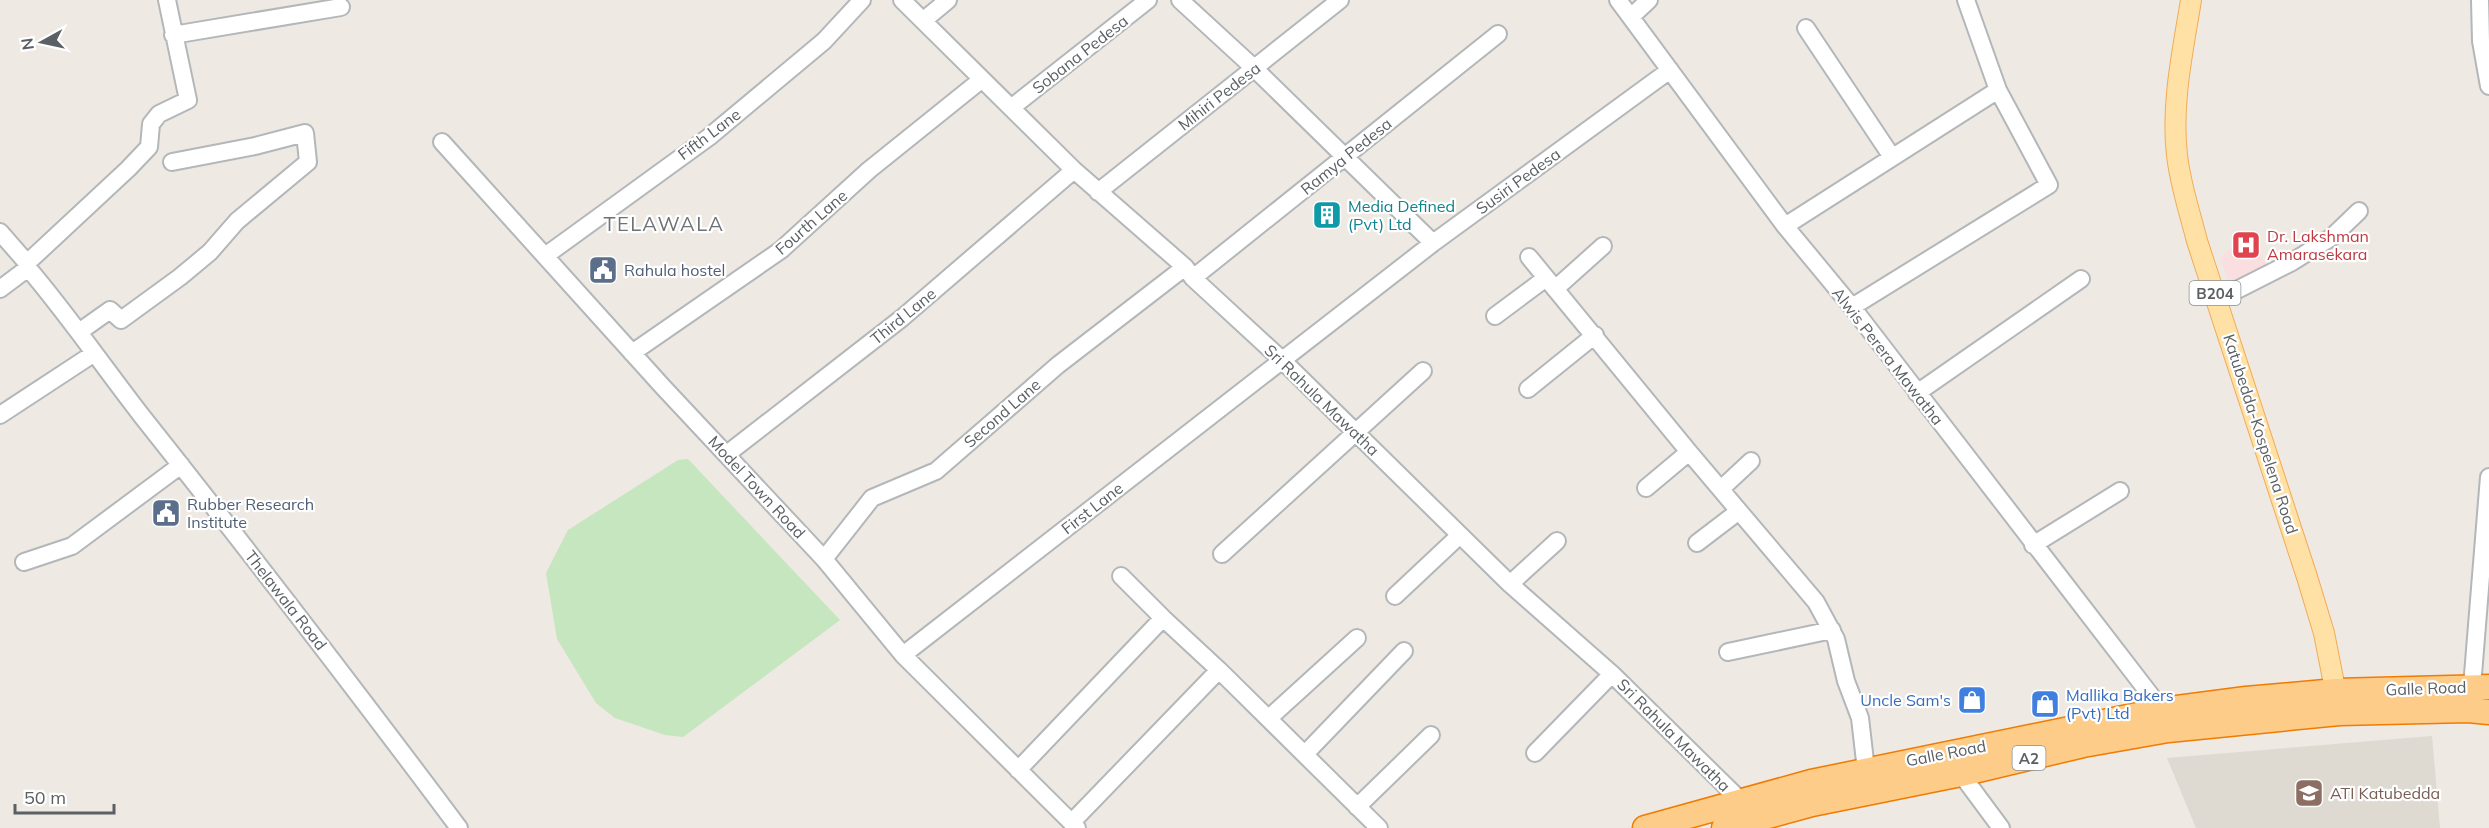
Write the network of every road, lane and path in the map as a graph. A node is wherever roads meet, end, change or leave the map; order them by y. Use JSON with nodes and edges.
{"nodes":[{"id":1,"x":167,"y":0,"type":"edge"},
{"id":2,"x":862,"y":0,"type":"edge"},
{"id":3,"x":902,"y":0,"type":"edge"},
{"id":4,"x":948,"y":0,"type":"edge"},
{"id":5,"x":1148,"y":0,"type":"edge"},
{"id":6,"x":1180,"y":0,"type":"edge"},
{"id":7,"x":1340,"y":0,"type":"edge"},
{"id":8,"x":1618,"y":0,"type":"edge"},
{"id":9,"x":1649,"y":0,"type":"edge"},
{"id":10,"x":1966,"y":0,"type":"edge"},
{"id":11,"x":2191,"y":0,"type":"edge"},
{"id":12,"x":2480,"y":0,"type":"edge"},
{"id":13,"x":341,"y":8,"type":"dead end"},
{"id":14,"x":1632,"y":16,"type":"junction"},
{"id":15,"x":924,"y":20,"type":"junction"},
{"id":16,"x":1806,"y":28,"type":"dead end"},
{"id":17,"x":1498,"y":34,"type":"dead end"},
{"id":18,"x":173,"y":35,"type":"junction"},
{"id":19,"x":1254,"y":68,"type":"junction"},
{"id":20,"x":1670,"y":70,"type":"junction"},
{"id":21,"x":981,"y":80,"type":"junction"},
{"id":22,"x":2489,"y":86,"type":"edge"},
{"id":23,"x":1998,"y":90,"type":"junction"},
{"id":24,"x":1011,"y":108,"type":"junction"},
{"id":25,"x":442,"y":142,"type":"dead end"},
{"id":26,"x":1892,"y":157,"type":"junction"},
{"id":27,"x":1344,"y":158,"type":"junction"},
{"id":28,"x":172,"y":162,"type":"dead end"},
{"id":29,"x":1074,"y":170,"type":"junction"},
{"id":30,"x":1098,"y":192,"type":"junction"},
{"id":31,"x":2359,"y":211,"type":"dead end"},
{"id":32,"x":1785,"y":226,"type":"junction"},
{"id":33,"x":0,"y":232,"type":"edge"},
{"id":34,"x":1433,"y":243,"type":"junction"},
{"id":35,"x":1603,"y":246,"type":"dead end"},
{"id":36,"x":545,"y":256,"type":"junction"},
{"id":37,"x":1529,"y":257,"type":"dead end"},
{"id":38,"x":27,"y":265,"type":"junction"},
{"id":39,"x":1189,"y":272,"type":"junction"},
{"id":40,"x":2081,"y":279,"type":"dead end"},
{"id":41,"x":1551,"y":283,"type":"junction"},
{"id":42,"x":0,"y":289,"type":"edge"},
{"id":43,"x":2217,"y":300,"type":"junction"},
{"id":44,"x":1852,"y":308,"type":"junction"},
{"id":45,"x":1495,"y":316,"type":"dead end"},
{"id":46,"x":79,"y":332,"type":"junction"},
{"id":47,"x":1595,"y":335,"type":"junction"},
{"id":48,"x":632,"y":353,"type":"junction"},
{"id":49,"x":93,"y":354,"type":"junction"},
{"id":50,"x":1282,"y":360,"type":"junction"},
{"id":51,"x":1423,"y":371,"type":"dead end"},
{"id":52,"x":1528,"y":389,"type":"dead end"},
{"id":53,"x":1917,"y":393,"type":"junction"},
{"id":54,"x":0,"y":416,"type":"edge"},
{"id":55,"x":1356,"y":433,"type":"junction"},
{"id":56,"x":1689,"y":452,"type":"junction"},
{"id":57,"x":727,"y":454,"type":"junction"},
{"id":58,"x":1751,"y":461,"type":"dead end"},
{"id":59,"x":181,"y":465,"type":"junction"},
{"id":60,"x":2489,"y":477,"type":"edge"},
{"id":61,"x":1646,"y":488,"type":"dead end"},
{"id":62,"x":1721,"y":489,"type":"junction"},
{"id":63,"x":2120,"y":491,"type":"dead end"},
{"id":64,"x":1739,"y":510,"type":"junction"},
{"id":65,"x":1460,"y":535,"type":"junction"},
{"id":66,"x":1557,"y":541,"type":"dead end"},
{"id":67,"x":1697,"y":543,"type":"dead end"},
{"id":68,"x":2033,"y":545,"type":"junction"},
{"id":69,"x":1222,"y":554,"type":"dead end"},
{"id":70,"x":824,"y":559,"type":"junction"},
{"id":71,"x":24,"y":562,"type":"dead end"},
{"id":72,"x":1121,"y":576,"type":"dead end"},
{"id":73,"x":1510,"y":584,"type":"junction"},
{"id":74,"x":1395,"y":596,"type":"dead end"},
{"id":75,"x":1163,"y":618,"type":"junction"},
{"id":76,"x":1832,"y":630,"type":"junction"},
{"id":77,"x":1356,"y":638,"type":"dead end"},
{"id":78,"x":1404,"y":651,"type":"dead end"},
{"id":79,"x":1728,"y":652,"type":"dead end"},
{"id":80,"x":903,"y":655,"type":"junction"},
{"id":81,"x":1219,"y":670,"type":"junction"},
{"id":82,"x":1612,"y":674,"type":"junction"},
{"id":83,"x":2481,"y":687,"type":"edge"},
{"id":84,"x":2337,"y":702,"type":"junction"},
{"id":85,"x":2162,"y":710,"type":"junction"},
{"id":86,"x":2489,"y":712,"type":"edge"},
{"id":87,"x":1269,"y":718,"type":"junction"},
{"id":88,"x":1431,"y":735,"type":"dead end"},
{"id":89,"x":1535,"y":753,"type":"dead end"},
{"id":90,"x":1305,"y":754,"type":"junction"},
{"id":91,"x":1959,"y":762,"type":"junction"},
{"id":92,"x":1018,"y":770,"type":"junction"},
{"id":93,"x":1866,"y":770,"type":"junction"},
{"id":94,"x":1741,"y":801,"type":"junction"},
{"id":95,"x":1357,"y":807,"type":"junction"},
{"id":96,"x":1074,"y":825,"type":"edge"},
{"id":97,"x":1651,"y":826,"type":"edge"},
{"id":98,"x":459,"y":828,"type":"edge"},
{"id":99,"x":1379,"y":828,"type":"edge"},
{"id":100,"x":1724,"y":828,"type":"edge"},
{"id":101,"x":2001,"y":828,"type":"edge"}],
"edges":[{"from":1,"to":18,"type":"street"},
{"from":2,"to":36,"type":"street","name":"Fifth Lane"},
{"from":3,"to":15,"type":"street","name":"Sri Rahula Mawatha"},
{"from":4,"to":15,"type":"street"},
{"from":5,"to":24,"type":"street","name":"Sobana Pedesa"},
{"from":6,"to":19,"type":"street"},
{"from":7,"to":19,"type":"street","name":"Mihiri Pedesa"},
{"from":8,"to":14,"type":"street","name":"Alwis Perera Mawatha"},
{"from":9,"to":14,"type":"street"},
{"from":10,"to":23,"type":"street"},
{"from":11,"to":43,"type":"main road","name":"Katubedda-Kospelena Road","number":"B204"},
{"from":12,"to":22,"type":"street"},
{"from":13,"to":18,"type":"street"},
{"from":14,"to":20,"type":"street","name":"Alwis Perera Mawatha"},
{"from":15,"to":21,"type":"street","name":"Sri Rahula Mawatha"},
{"from":16,"to":26,"type":"street"},
{"from":17,"to":27,"type":"street","name":"Ramya Pedesa"},
{"from":18,"to":38,"type":"street"},
{"from":19,"to":27,"type":"street"},
{"from":19,"to":30,"type":"street","name":"Mihiri Pedesa"},
{"from":20,"to":32,"type":"street","name":"Alwis Perera Mawatha"},
{"from":20,"to":34,"type":"street","name":"Susiri Pedesa"},
{"from":21,"to":24,"type":"street","name":"Sri Rahula Mawatha"},
{"from":21,"to":48,"type":"street","name":"Fourth Lane"},
{"from":23,"to":26,"type":"street"},
{"from":23,"to":44,"type":"street"},
{"from":24,"to":29,"type":"street","name":"Sri Rahula Mawatha"},
{"from":25,"to":36,"type":"street","name":"Model Town Road"},
{"from":26,"to":32,"type":"street"},
{"from":27,"to":34,"type":"street"},
{"from":27,"to":39,"type":"street","name":"Ramya Pedesa"},
{"from":28,"to":46,"type":"street"},
{"from":29,"to":30,"type":"street","name":"Sri Rahula Mawatha"},
{"from":29,"to":57,"type":"street","name":"Third Lane"},
{"from":30,"to":39,"type":"street","name":"Sri Rahula Mawatha"},
{"from":31,"to":43,"type":"street"},
{"from":32,"to":44,"type":"street","name":"Alwis Perera Mawatha"},
{"from":33,"to":38,"type":"street","name":"Thelawala Road"},
{"from":34,"to":50,"type":"street","name":"Susiri Pedesa"},
{"from":35,"to":41,"type":"street"},
{"from":36,"to":48,"type":"street","name":"Model Town Road"},
{"from":37,"to":41,"type":"street"},
{"from":38,"to":42,"type":"street"},
{"from":38,"to":46,"type":"street","name":"Thelawala Road"},
{"from":39,"to":50,"type":"street","name":"Sri Rahula Mawatha"},
{"from":39,"to":70,"type":"street","name":"Second Lane"},
{"from":40,"to":53,"type":"street"},
{"from":41,"to":45,"type":"street"},
{"from":41,"to":47,"type":"street"},
{"from":43,"to":84,"type":"main road","name":"Katubedda-Kospelena Road","number":"B204"},
{"from":44,"to":53,"type":"street","name":"Alwis Perera Mawatha"},
{"from":46,"to":49,"type":"street","name":"Thelawala Road"},
{"from":47,"to":52,"type":"street"},
{"from":47,"to":56,"type":"street"},
{"from":48,"to":57,"type":"street","name":"Model Town Road"},
{"from":49,"to":54,"type":"street"},
{"from":49,"to":59,"type":"street","name":"Thelawala Road"},
{"from":50,"to":55,"type":"street","name":"Sri Rahula Mawatha"},
{"from":50,"to":80,"type":"street","name":"First Lane"},
{"from":51,"to":55,"type":"street"},
{"from":53,"to":68,"type":"street","name":"Alwis Perera Mawatha"},
{"from":55,"to":65,"type":"street","name":"Sri Rahula Mawatha"},
{"from":55,"to":69,"type":"street"},
{"from":56,"to":61,"type":"street"},
{"from":56,"to":62,"type":"street"},
{"from":57,"to":70,"type":"street","name":"Model Town Road"},
{"from":58,"to":62,"type":"street"},
{"from":59,"to":71,"type":"street"},
{"from":59,"to":98,"type":"street","name":"Thelawala Road"},
{"from":60,"to":83,"type":"street"},
{"from":62,"to":64,"type":"street"},
{"from":63,"to":68,"type":"street"},
{"from":64,"to":67,"type":"street"},
{"from":64,"to":76,"type":"street"},
{"from":65,"to":73,"type":"street","name":"Sri Rahula Mawatha"},
{"from":65,"to":74,"type":"street"},
{"from":66,"to":73,"type":"street"},
{"from":68,"to":85,"type":"street","name":"Alwis Perera Mawatha"},
{"from":70,"to":80,"type":"street","name":"Model Town Road"},
{"from":72,"to":75,"type":"street"},
{"from":73,"to":82,"type":"street","name":"Sri Rahula Mawatha"},
{"from":75,"to":81,"type":"street"},
{"from":75,"to":92,"type":"street"},
{"from":76,"to":79,"type":"street"},
{"from":76,"to":93,"type":"street"},
{"from":77,"to":87,"type":"street"},
{"from":78,"to":90,"type":"street"},
{"from":80,"to":92,"type":"street","name":"Model Town Road"},
{"from":81,"to":87,"type":"street"},
{"from":81,"to":96,"type":"street"},
{"from":82,"to":89,"type":"street"},
{"from":82,"to":94,"type":"street","name":"Sri Rahula Mawatha"},
{"from":83,"to":84,"type":"highway","name":"Galle Road","number":"A2"},
{"from":84,"to":85,"type":"highway","name":"Galle Road","number":"A2"},
{"from":84,"to":86,"type":"highway","name":"Galle Road","number":"A2"},
{"from":84,"to":91,"type":"highway","number":"A2"},
{"from":85,"to":91,"type":"highway","name":"Galle Road","number":"A2"},
{"from":87,"to":90,"type":"street"},
{"from":88,"to":95,"type":"street"},
{"from":90,"to":95,"type":"street"},
{"from":91,"to":93,"type":"highway","name":"Galle Road","number":"A2"},
{"from":91,"to":100,"type":"highway","number":"A2"},
{"from":91,"to":101,"type":"street"},
{"from":92,"to":96,"type":"street","name":"Model Town Road"},
{"from":93,"to":94,"type":"highway","name":"Galle Road","number":"A2"},
{"from":94,"to":97,"type":"highway","name":"Galle Road","number":"A2"},
{"from":95,"to":99,"type":"street"}]}
